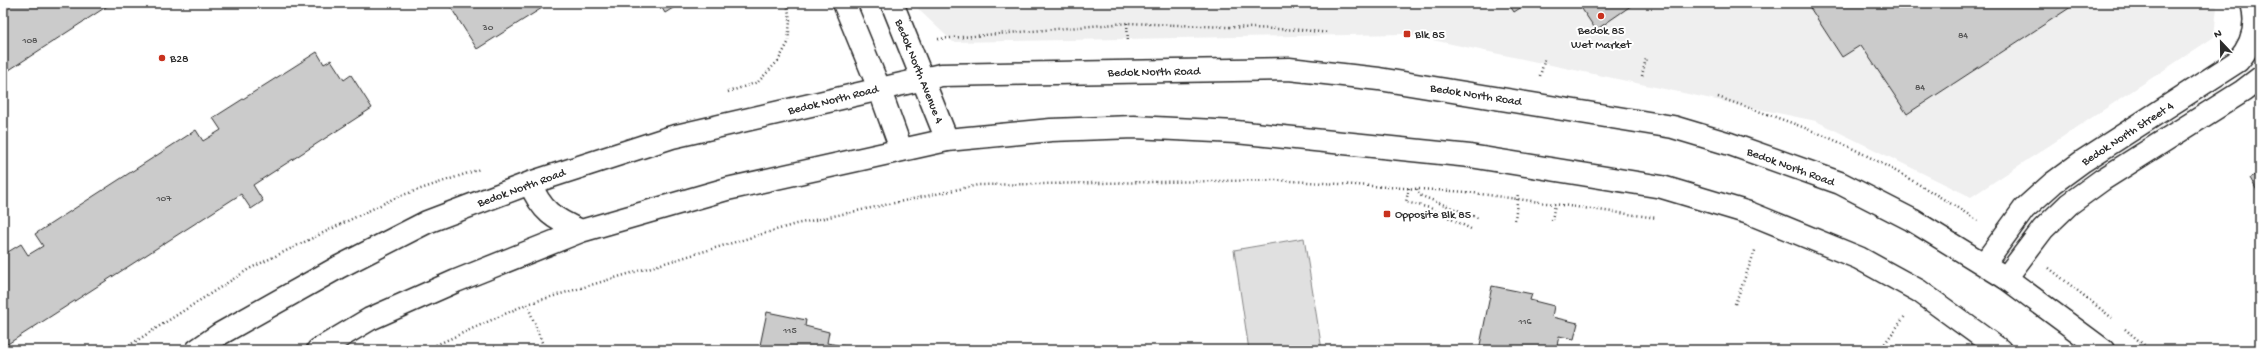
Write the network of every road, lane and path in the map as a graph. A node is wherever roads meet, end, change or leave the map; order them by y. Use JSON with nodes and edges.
{"nodes":[{"id":1,"x":786,"y":3,"type":"edge"},
{"id":2,"x":844,"y":3,"type":"edge"},
{"id":3,"x":892,"y":3,"type":"edge"},
{"id":4,"x":2252,"y":3,"type":"edge"},
{"id":5,"x":1330,"y":33,"type":"dead end"},
{"id":6,"x":945,"y":39,"type":"dead end"},
{"id":7,"x":1646,"y":58,"type":"dead end"},
{"id":8,"x":1642,"y":76,"type":"dead end"},
{"id":9,"x":924,"y":78,"type":"junction"},
{"id":10,"x":2260,"y":78,"type":"edge"},
{"id":11,"x":758,"y":82,"type":"dead end"},
{"id":12,"x":879,"y":88,"type":"junction"},
{"id":13,"x":947,"y":140,"type":"junction"},
{"id":14,"x":901,"y":149,"type":"junction"},
{"id":15,"x":530,"y":183,"type":"junction"},
{"id":16,"x":1409,"y":188,"type":"junction"},
{"id":17,"x":1417,"y":189,"type":"junction"},
{"id":18,"x":1518,"y":199,"type":"junction"},
{"id":19,"x":1555,"y":204,"type":"junction"},
{"id":20,"x":1478,"y":218,"type":"dead end"},
{"id":21,"x":1659,"y":218,"type":"dead end"},
{"id":22,"x":1515,"y":220,"type":"dead end"},
{"id":23,"x":1552,"y":220,"type":"dead end"},
{"id":24,"x":1471,"y":229,"type":"dead end"},
{"id":25,"x":581,"y":231,"type":"junction"},
{"id":26,"x":1757,"y":245,"type":"dead end"},
{"id":27,"x":1984,"y":264,"type":"junction"},
{"id":28,"x":2006,"y":278,"type":"junction"},
{"id":29,"x":527,"y":304,"type":"junction"},
{"id":30,"x":1735,"y":304,"type":"dead end"},
{"id":31,"x":1906,"y":315,"type":"dead end"},
{"id":32,"x":197,"y":350,"type":"edge"},
{"id":33,"x":318,"y":350,"type":"edge"},
{"id":34,"x":426,"y":350,"type":"edge"},
{"id":35,"x":545,"y":350,"type":"edge"},
{"id":36,"x":1880,"y":350,"type":"edge"},
{"id":37,"x":2000,"y":350,"type":"edge"},
{"id":38,"x":2103,"y":350,"type":"edge"}],
"edges":[{"from":1,"to":11,"type":"path"},
{"from":2,"to":12,"type":"main road"},
{"from":3,"to":9,"type":"main road","name":"Bedok North Avenue 4"},
{"from":4,"to":27,"type":"main road","name":"Bedok North Street 4"},
{"from":5,"to":6,"type":"path"},
{"from":7,"to":8,"type":"path"},
{"from":9,"to":12,"type":"main road","name":"Bedok North Road"},
{"from":9,"to":13,"type":"main road","name":"Bedok North Avenue 4"},
{"from":9,"to":27,"type":"main road","name":"Bedok North Road"},
{"from":10,"to":28,"type":"main road"},
{"from":12,"to":14,"type":"main road"},
{"from":12,"to":15,"type":"main road","name":"Bedok North Road"},
{"from":13,"to":14,"type":"main road"},
{"from":13,"to":37,"type":"main road"},
{"from":14,"to":25,"type":"main road"},
{"from":15,"to":25,"type":"main road"},
{"from":15,"to":32,"type":"main road","name":"Bedok North Road"},
{"from":16,"to":17,"type":"path"},
{"from":16,"to":24,"type":"path"},
{"from":16,"to":29,"type":"path"},
{"from":17,"to":18,"type":"path"},
{"from":17,"to":20,"type":"path"},
{"from":18,"to":19,"type":"path"},
{"from":18,"to":22,"type":"path"},
{"from":19,"to":21,"type":"path"},
{"from":19,"to":23,"type":"path"},
{"from":25,"to":33,"type":"main road"},
{"from":26,"to":30,"type":"path"},
{"from":27,"to":28,"type":"main road","name":"Bedok North Road"},
{"from":28,"to":38,"type":"main road","name":"Bedok North Road"},
{"from":29,"to":34,"type":"path"},
{"from":29,"to":35,"type":"path"},
{"from":31,"to":36,"type":"path"}]}
